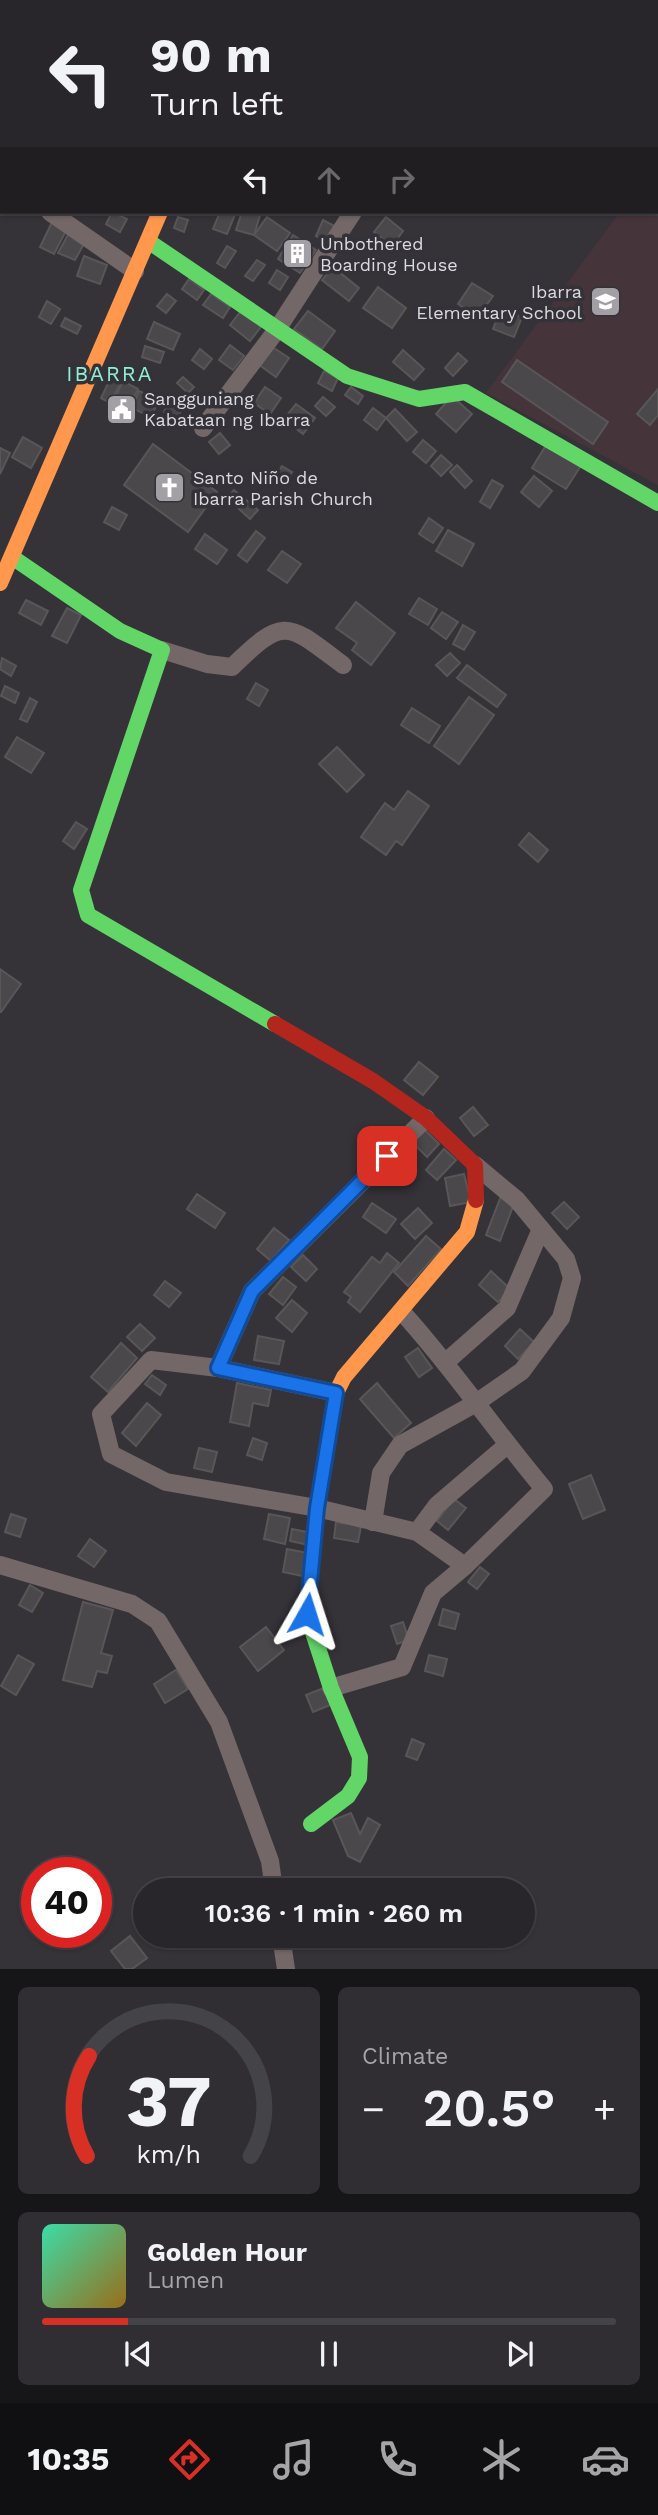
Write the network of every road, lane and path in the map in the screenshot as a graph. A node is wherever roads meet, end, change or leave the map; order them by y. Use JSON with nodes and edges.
{"nodes":[{"id":1,"x":53,"y":214,"type":"edge"},
{"id":2,"x":159,"y":214,"type":"edge"},
{"id":3,"x":352,"y":214,"type":"edge"},
{"id":4,"x":148,"y":241,"type":"junction"},
{"id":5,"x":135,"y":271,"type":"junction"},
{"id":6,"x":276,"y":331,"type":"junction"},
{"id":7,"x":203,"y":428,"type":"dead end"},
{"id":8,"x":658,"y":503,"type":"edge"},
{"id":9,"x":12,"y":556,"type":"junction"},
{"id":10,"x":0,"y":583,"type":"edge"},
{"id":11,"x":162,"y":650,"type":"junction"},
{"id":12,"x":343,"y":665,"type":"dead end"},
{"id":13,"x":426,"y":1118,"type":"junction"},
{"id":14,"x":475,"y":1165,"type":"junction"},
{"id":15,"x":541,"y":1229,"type":"junction"},
{"id":16,"x":402,"y":1312,"type":"junction"},
{"id":17,"x":447,"y":1361,"type":"junction"},
{"id":18,"x":218,"y":1368,"type":"junction"},
{"id":19,"x":336,"y":1393,"type":"junction"},
{"id":20,"x":476,"y":1403,"type":"junction"},
{"id":21,"x":507,"y":1445,"type":"junction"},
{"id":22,"x":317,"y":1508,"type":"junction"},
{"id":23,"x":373,"y":1522,"type":"junction"},
{"id":24,"x":417,"y":1532,"type":"junction"},
{"id":25,"x":0,"y":1564,"type":"edge"},
{"id":26,"x":465,"y":1566,"type":"junction"},
{"id":27,"x":331,"y":1688,"type":"junction"},
{"id":28,"x":311,"y":1824,"type":"dead end"},
{"id":29,"x":272,"y":1878,"type":"edge"},
{"id":30,"x":283,"y":1948,"type":"edge"},
{"id":31,"x":286,"y":1969,"type":"edge"}],
"edges":[{"from":1,"to":5,"type":"street"},
{"from":2,"to":4,"type":"street"},
{"from":3,"to":6,"type":"street"},
{"from":4,"to":5,"type":"street"},
{"from":4,"to":6,"type":"street"},
{"from":5,"to":9,"type":"street"},
{"from":6,"to":7,"type":"street"},
{"from":6,"to":8,"type":"street"},
{"from":9,"to":10,"type":"street"},
{"from":9,"to":11,"type":"street"},
{"from":11,"to":12,"type":"street"},
{"from":11,"to":13,"type":"street"},
{"from":13,"to":14,"type":"street"},
{"from":13,"to":18,"type":"street"},
{"from":14,"to":15,"type":"street"},
{"from":14,"to":16,"type":"street"},
{"from":15,"to":17,"type":"street"},
{"from":15,"to":20,"type":"street"},
{"from":16,"to":17,"type":"street"},
{"from":16,"to":19,"type":"street"},
{"from":17,"to":20,"type":"street"},
{"from":18,"to":19,"type":"street"},
{"from":18,"to":22,"type":"street"},
{"from":19,"to":22,"type":"street"},
{"from":20,"to":21,"type":"street"},
{"from":20,"to":23,"type":"street"},
{"from":21,"to":24,"type":"street"},
{"from":21,"to":26,"type":"street"},
{"from":22,"to":23,"type":"street"},
{"from":22,"to":27,"type":"street"},
{"from":23,"to":24,"type":"street"},
{"from":24,"to":26,"type":"street"},
{"from":25,"to":29,"type":"street"},
{"from":26,"to":27,"type":"street"},
{"from":27,"to":28,"type":"street"},
{"from":30,"to":31,"type":"street"}]}
